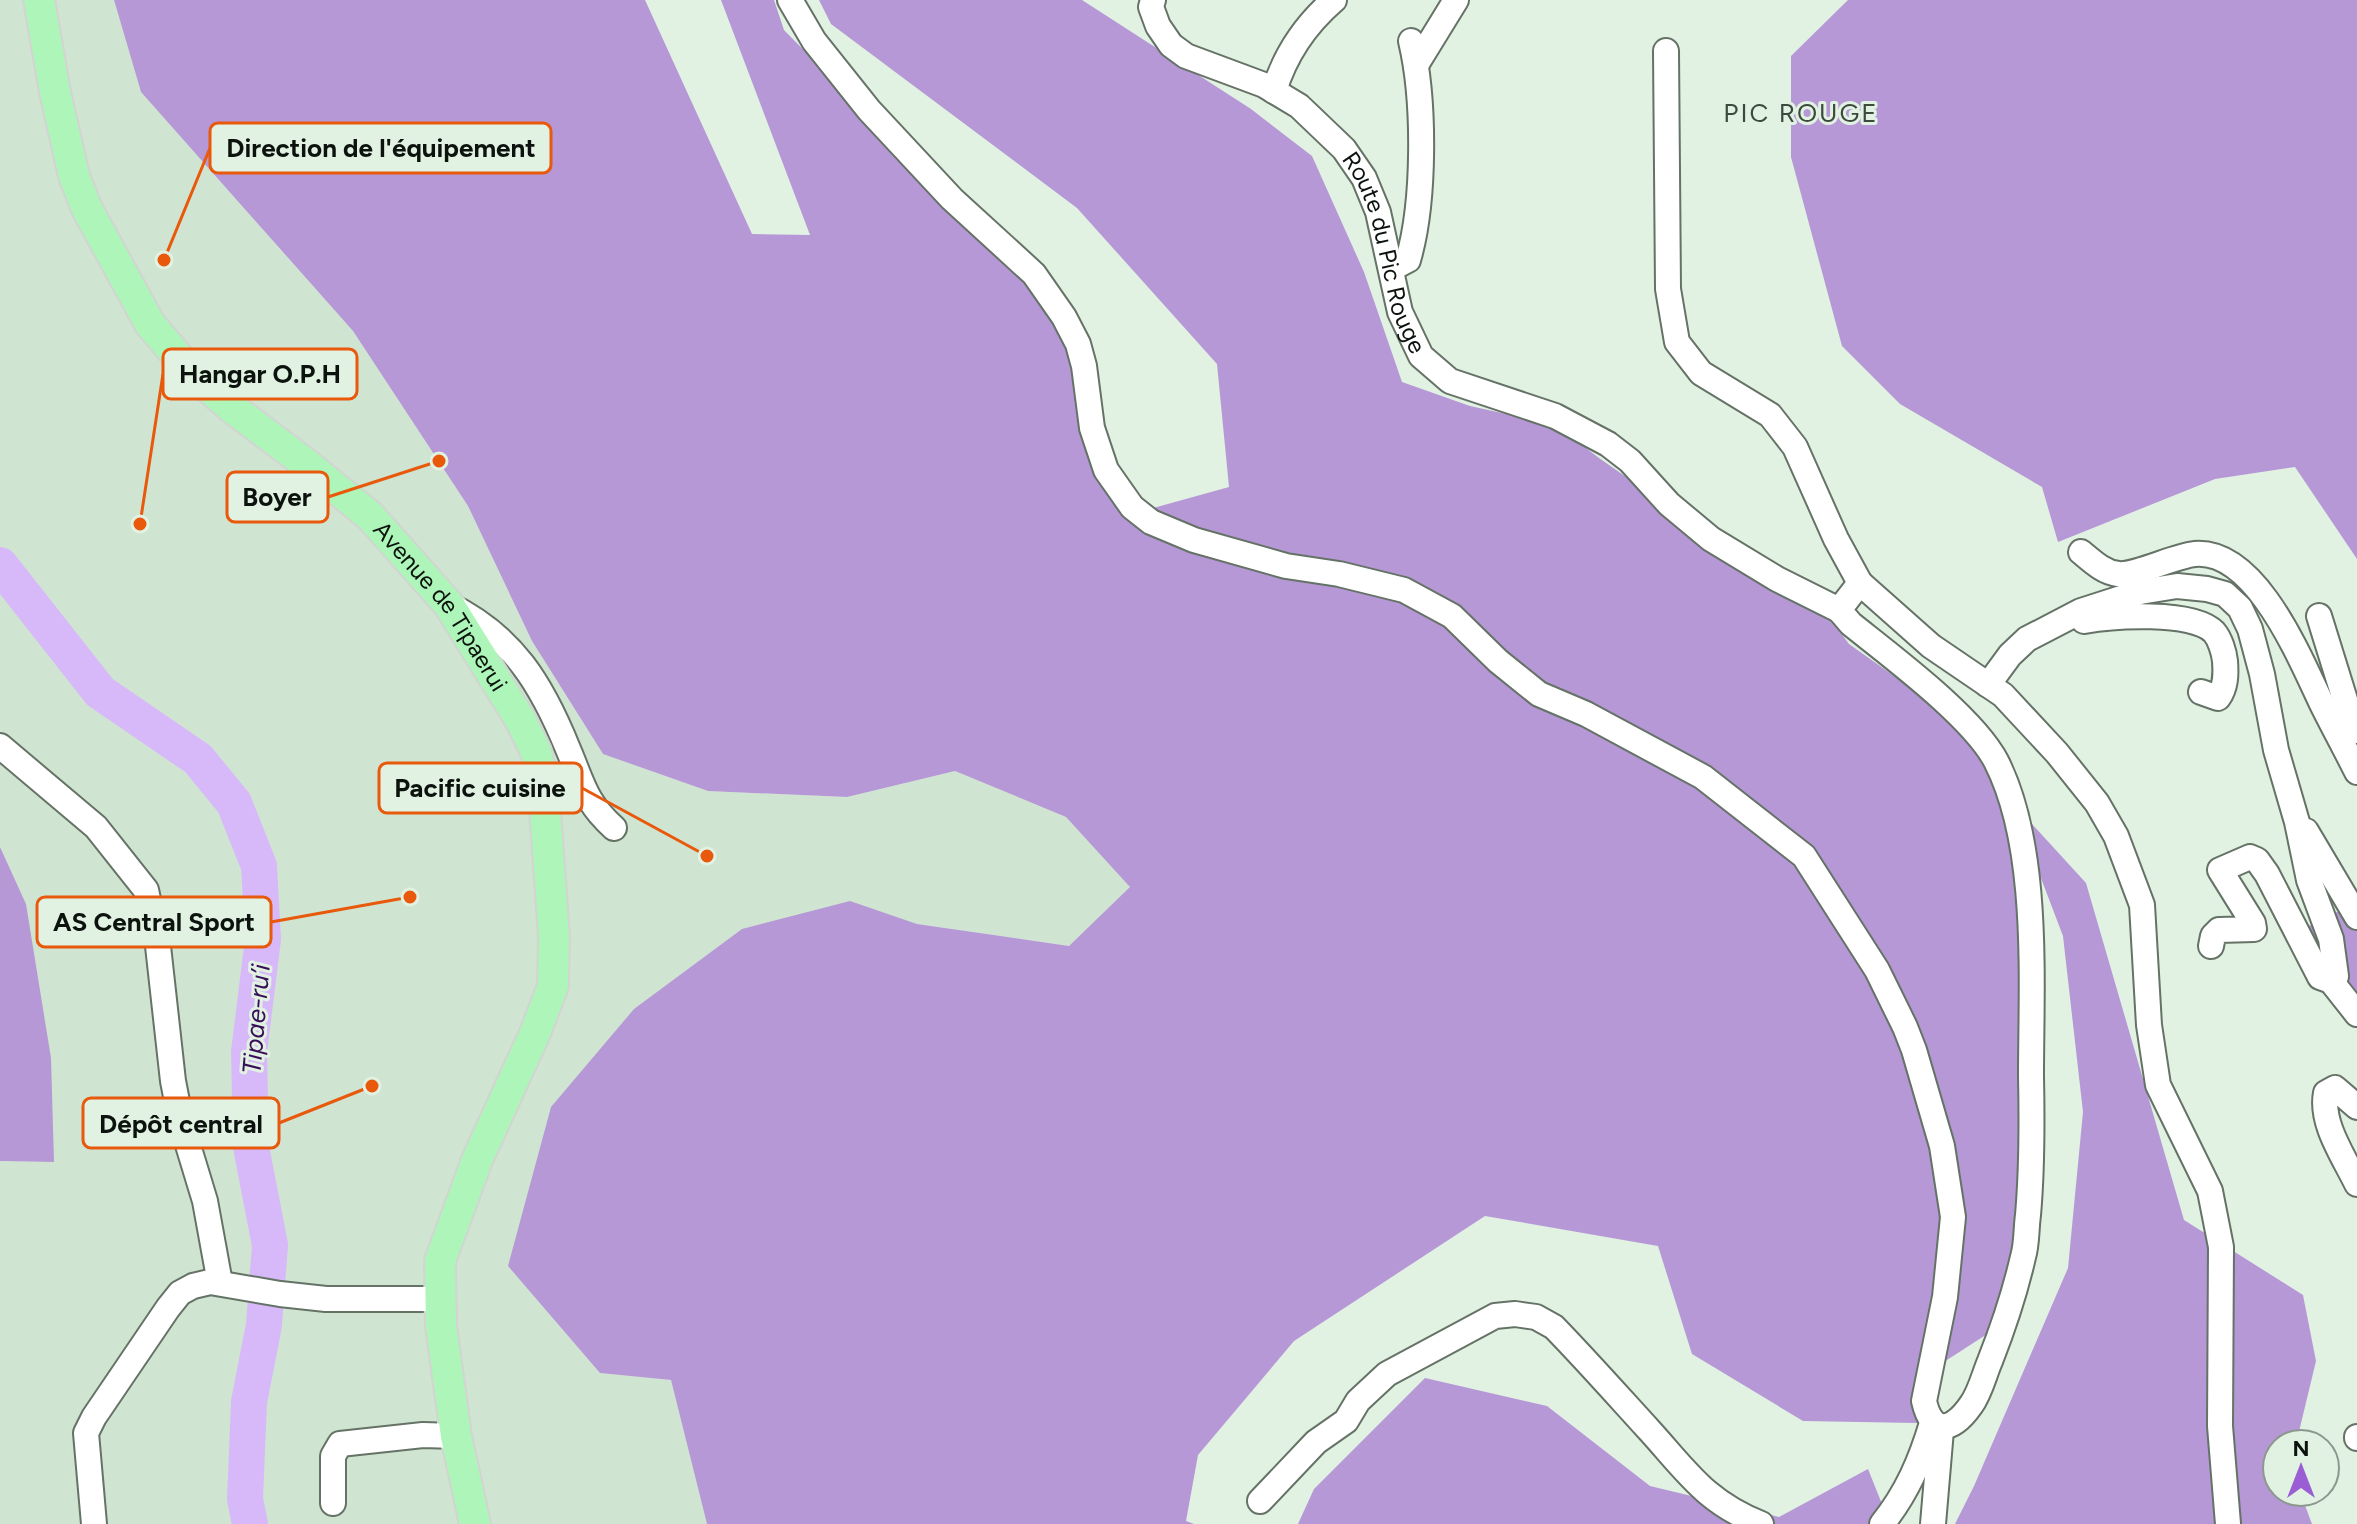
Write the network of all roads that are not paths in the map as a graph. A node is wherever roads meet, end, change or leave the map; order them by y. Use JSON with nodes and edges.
{"nodes":[{"id":1,"x":39,"y":0,"type":"edge"},
{"id":2,"x":790,"y":0,"type":"edge"},
{"id":3,"x":1153,"y":0,"type":"edge"},
{"id":4,"x":1334,"y":0,"type":"edge"},
{"id":5,"x":1456,"y":0,"type":"edge"},
{"id":6,"x":1411,"y":41,"type":"dead end"},
{"id":7,"x":1666,"y":51,"type":"dead end"},
{"id":8,"x":1416,"y":65,"type":"junction"},
{"id":9,"x":1274,"y":91,"type":"junction"},
{"id":10,"x":1391,"y":269,"type":"junction"},
{"id":11,"x":2081,"y":552,"type":"dead end"},
{"id":12,"x":2222,"y":559,"type":"junction"},
{"id":13,"x":1860,"y":583,"type":"junction"},
{"id":14,"x":2140,"y":592,"type":"junction"},
{"id":15,"x":449,"y":605,"type":"junction"},
{"id":16,"x":1839,"y":610,"type":"junction"},
{"id":17,"x":2319,"y":616,"type":"dead end"},
{"id":18,"x":2052,"y":626,"type":"junction"},
{"id":19,"x":1988,"y":685,"type":"junction"},
{"id":20,"x":2201,"y":692,"type":"dead end"},
{"id":21,"x":2357,"y":731,"type":"edge"},
{"id":22,"x":0,"y":746,"type":"edge"},
{"id":23,"x":2357,"y":772,"type":"edge"},
{"id":24,"x":2295,"y":816,"type":"junction"},
{"id":25,"x":614,"y":828,"type":"dead end"},
{"id":26,"x":2357,"y":917,"type":"edge"},
{"id":27,"x":2211,"y":946,"type":"dead end"},
{"id":28,"x":2331,"y":981,"type":"junction"},
{"id":29,"x":2357,"y":1014,"type":"edge"},
{"id":30,"x":2357,"y":1107,"type":"edge"},
{"id":31,"x":2357,"y":1184,"type":"edge"},
{"id":32,"x":229,"y":1285,"type":"junction"},
{"id":33,"x":440,"y":1299,"type":"junction"},
{"id":34,"x":1937,"y":1425,"type":"junction"},
{"id":35,"x":456,"y":1436,"type":"junction"},
{"id":36,"x":1260,"y":1501,"type":"dead end"},
{"id":37,"x":333,"y":1503,"type":"dead end"},
{"id":38,"x":94,"y":1524,"type":"edge"},
{"id":39,"x":475,"y":1524,"type":"edge"},
{"id":40,"x":1761,"y":1524,"type":"edge"},
{"id":41,"x":1882,"y":1524,"type":"edge"},
{"id":42,"x":1933,"y":1524,"type":"edge"},
{"id":43,"x":2228,"y":1524,"type":"edge"}],
"edges":[{"from":1,"to":15,"type":"main road","name":"Avenue de Tipaerui"},
{"from":2,"to":34,"type":"street"},
{"from":3,"to":9,"type":"street","name":"Route du Pic Rouge"},
{"from":4,"to":9,"type":"street"},
{"from":5,"to":8,"type":"street"},
{"from":6,"to":8,"type":"street"},
{"from":7,"to":13,"type":"street"},
{"from":8,"to":10,"type":"street"},
{"from":9,"to":10,"type":"street","name":"Route du Pic Rouge"},
{"from":10,"to":16,"type":"street","name":"Route du Pic Rouge"},
{"from":11,"to":12,"type":"street"},
{"from":12,"to":14,"type":"street"},
{"from":12,"to":23,"type":"street"},
{"from":13,"to":16,"type":"street"},
{"from":13,"to":19,"type":"street"},
{"from":14,"to":18,"type":"street"},
{"from":14,"to":24,"type":"street"},
{"from":15,"to":25,"type":"street"},
{"from":15,"to":33,"type":"main road","name":"Avenue de Tipaerui"},
{"from":16,"to":34,"type":"street","name":"Route du Pic Rouge"},
{"from":17,"to":21,"type":"street"},
{"from":18,"to":19,"type":"street"},
{"from":18,"to":20,"type":"street"},
{"from":19,"to":43,"type":"street"},
{"from":22,"to":32,"type":"street"},
{"from":24,"to":26,"type":"street"},
{"from":24,"to":28,"type":"street"},
{"from":27,"to":28,"type":"street"},
{"from":28,"to":29,"type":"street"},
{"from":30,"to":31,"type":"street"},
{"from":32,"to":33,"type":"street"},
{"from":32,"to":38,"type":"street"},
{"from":33,"to":35,"type":"main road","name":"Avenue de Tipaerui"},
{"from":34,"to":41,"type":"street"},
{"from":34,"to":42,"type":"street"},
{"from":35,"to":37,"type":"street"},
{"from":35,"to":39,"type":"main road","name":"Avenue de Tipaerui"},
{"from":36,"to":40,"type":"street"}]}
